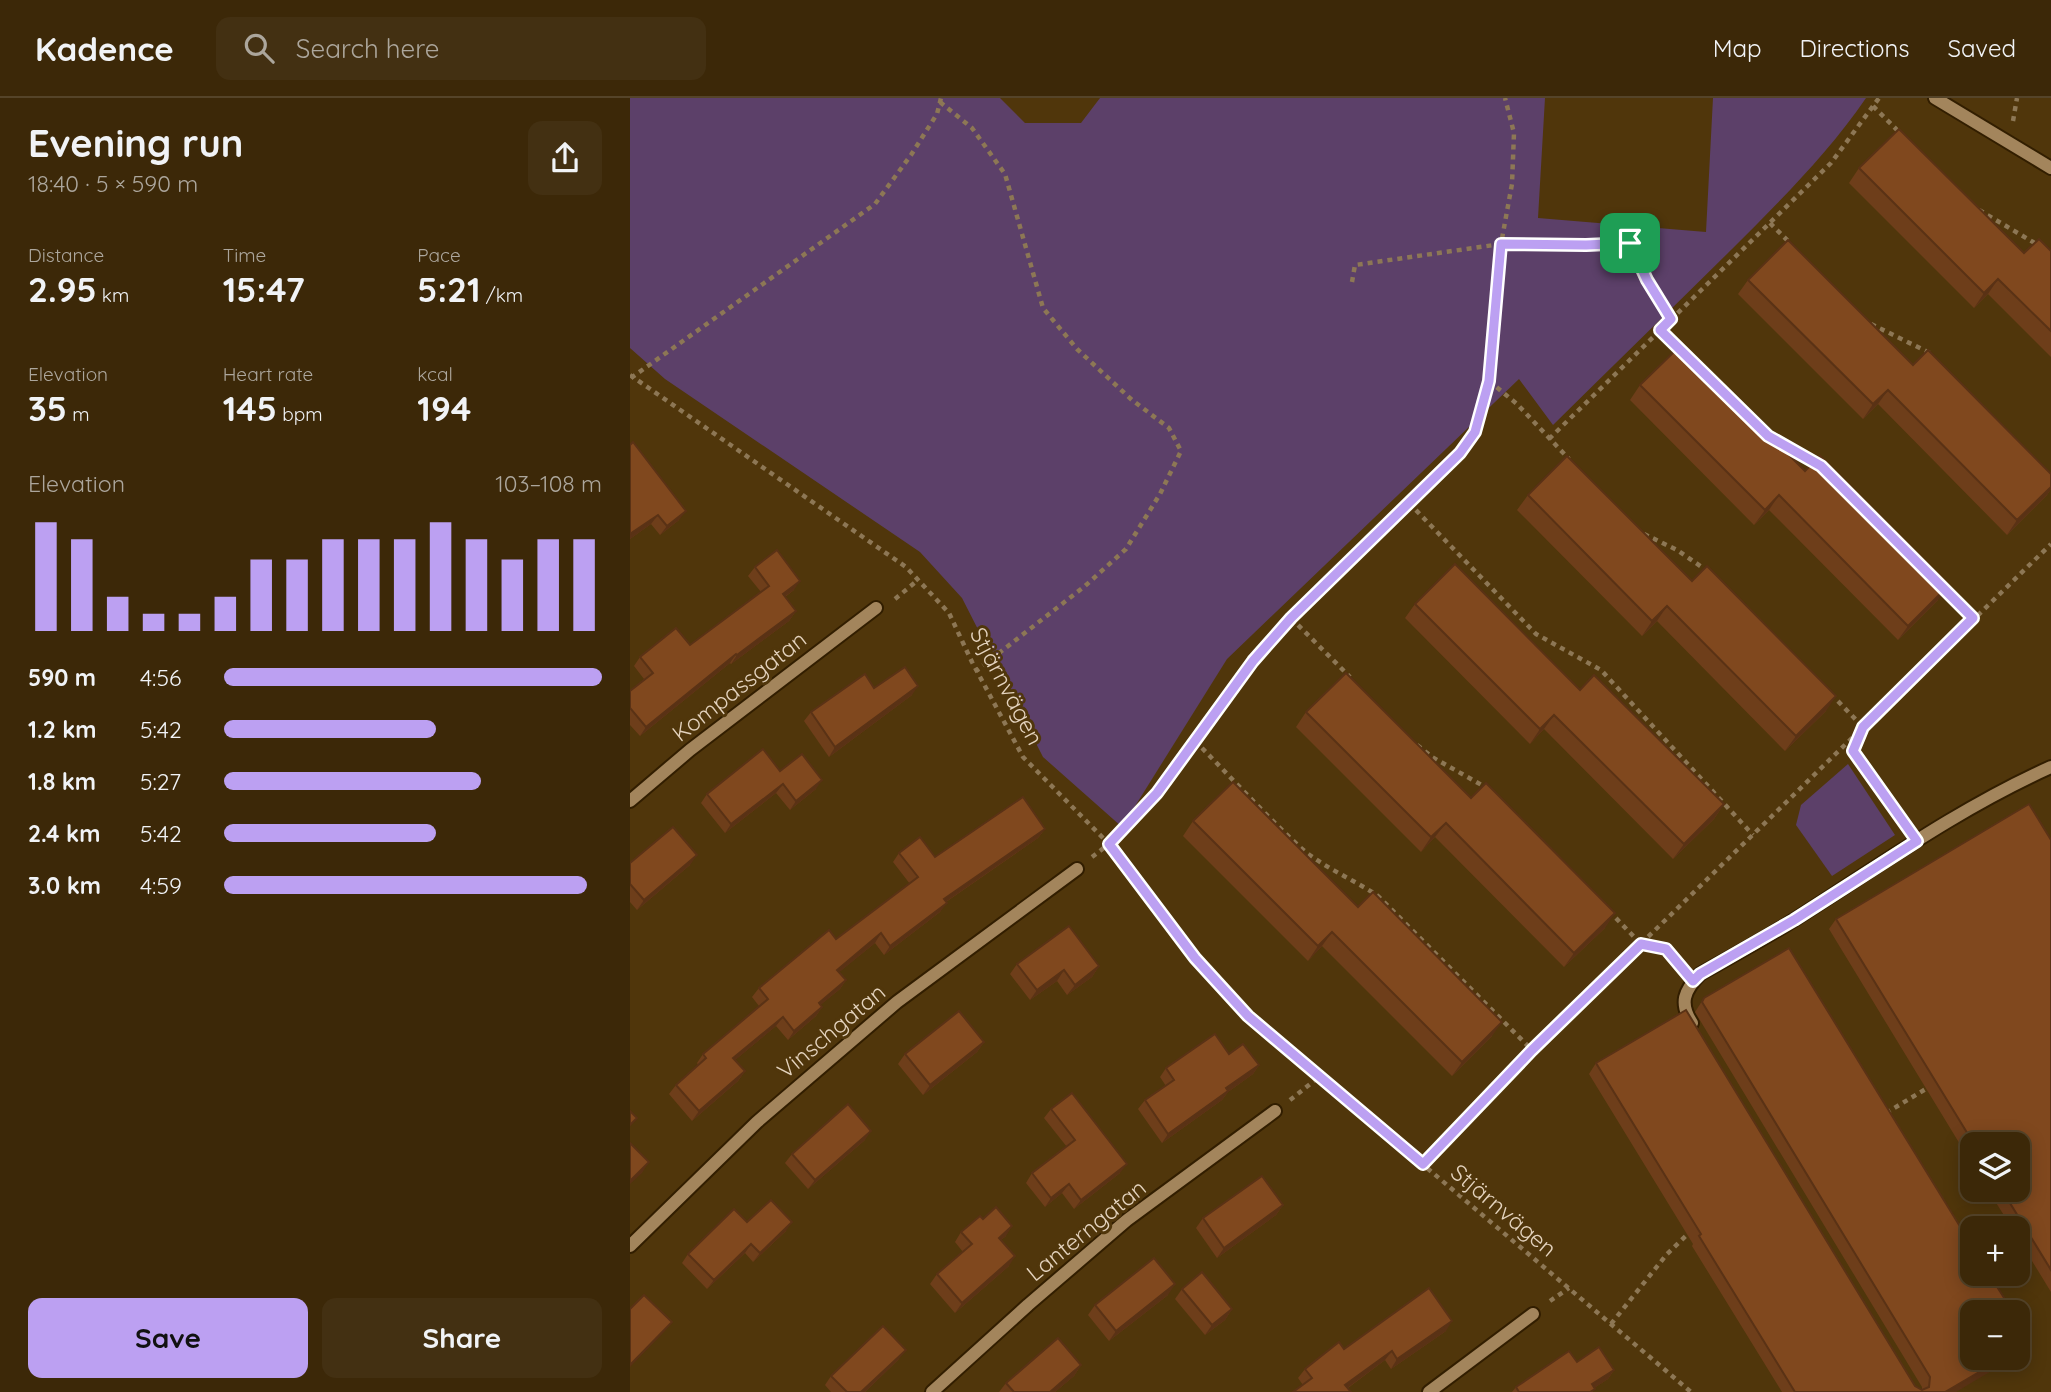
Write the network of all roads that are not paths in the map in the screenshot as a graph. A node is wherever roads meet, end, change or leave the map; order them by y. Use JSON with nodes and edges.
{"nodes":[{"id":1,"x":1935,"y":98,"type":"edge"},
{"id":2,"x":2051,"y":168,"type":"edge"},
{"id":3,"x":876,"y":608,"type":"road end"},
{"id":4,"x":2051,"y":767,"type":"edge"},
{"id":5,"x":630,"y":801,"type":"edge"},
{"id":6,"x":1077,"y":869,"type":"dead end"},
{"id":7,"x":1700,"y":1038,"type":"edge"},
{"id":8,"x":1275,"y":1111,"type":"road end"},
{"id":9,"x":630,"y":1246,"type":"edge"},
{"id":10,"x":1533,"y":1314,"type":"dead end"},
{"id":11,"x":932,"y":1392,"type":"edge"},
{"id":12,"x":1429,"y":1392,"type":"edge"}],
"edges":[{"from":1,"to":2,"type":"street"},
{"from":3,"to":5,"type":"street","name":"Kompassgatan"},
{"from":4,"to":7,"type":"street"},
{"from":6,"to":9,"type":"street","name":"Vinschgatan"},
{"from":8,"to":11,"type":"street","name":"Lanterngatan"},
{"from":10,"to":12,"type":"street"}]}
